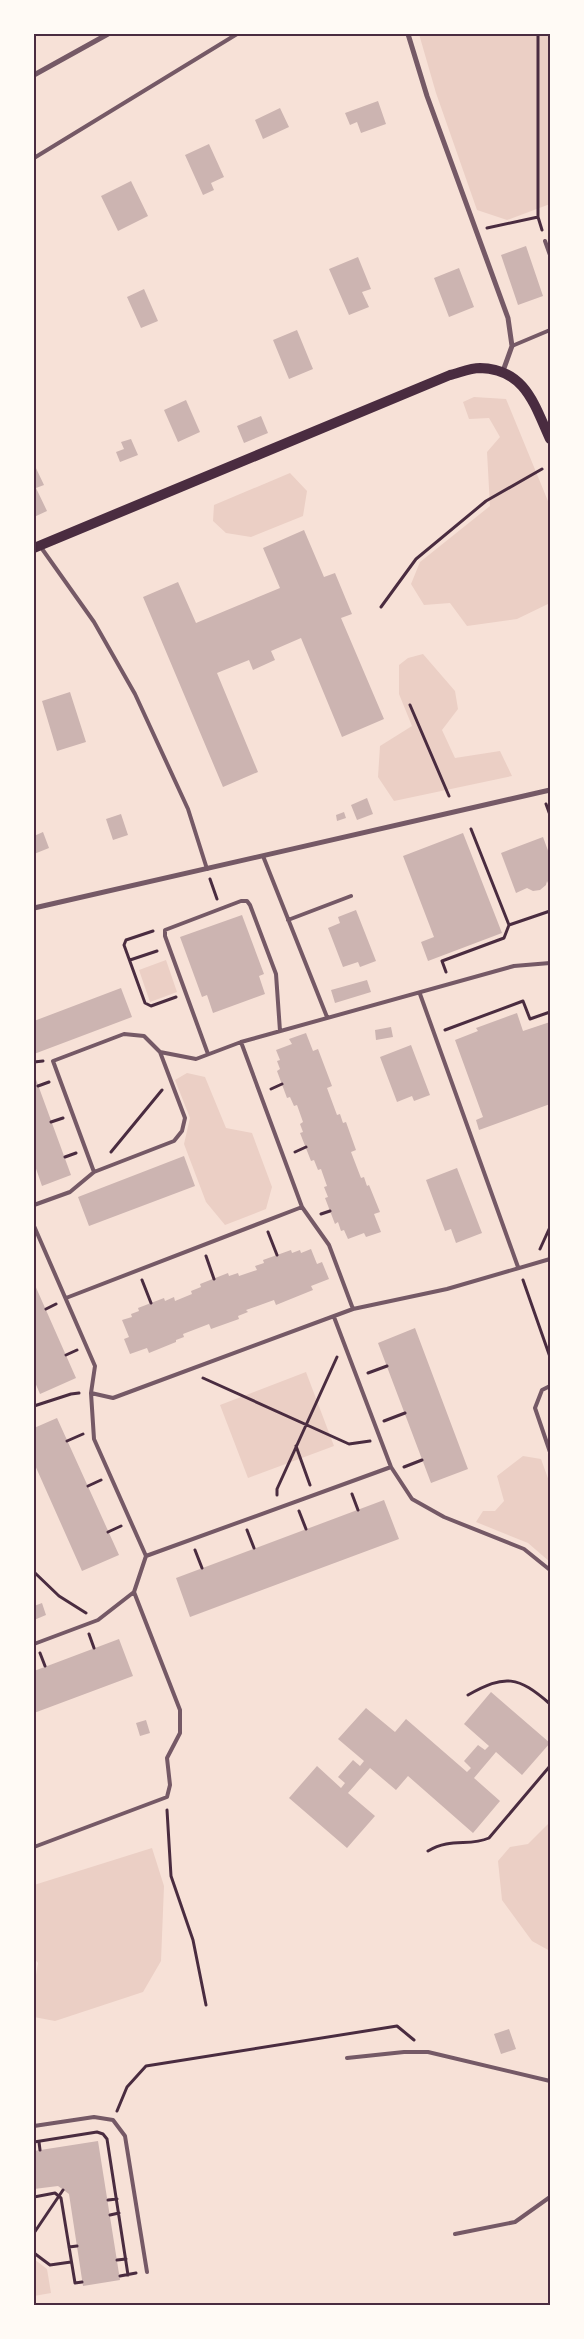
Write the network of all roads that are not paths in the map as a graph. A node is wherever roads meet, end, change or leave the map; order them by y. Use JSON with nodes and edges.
{"nodes":[{"id":1,"x":108,"y":34,"type":"edge"},
{"id":2,"x":237,"y":34,"type":"edge"},
{"id":3,"x":408,"y":34,"type":"edge"},
{"id":4,"x":34,"y":75,"type":"edge"},
{"id":5,"x":34,"y":158,"type":"edge"},
{"id":6,"x":545,"y":241,"type":"road end"},
{"id":7,"x":550,"y":255,"type":"edge"},
{"id":8,"x":550,"y":330,"type":"edge"},
{"id":9,"x":512,"y":346,"type":"junction"},
{"id":10,"x":503,"y":371,"type":"junction"},
{"id":11,"x":550,"y":439,"type":"edge"},
{"id":12,"x":37,"y":547,"type":"edge"},
{"id":13,"x":550,"y":790,"type":"edge"},
{"id":14,"x":263,"y":856,"type":"junction"},
{"id":15,"x":207,"y":869,"type":"junction"},
{"id":16,"x":351,"y":896,"type":"dead end"},
{"id":17,"x":34,"y":908,"type":"edge"},
{"id":18,"x":288,"y":920,"type":"junction"},
{"id":19,"x":550,"y":963,"type":"edge"},
{"id":20,"x":420,"y":994,"type":"junction"},
{"id":21,"x":327,"y":1017,"type":"junction"},
{"id":22,"x":280,"y":1031,"type":"junction"},
{"id":23,"x":241,"y":1042,"type":"junction"},
{"id":24,"x":160,"y":1052,"type":"junction"},
{"id":25,"x":208,"y":1054,"type":"junction"},
{"id":26,"x":94,"y":1172,"type":"junction"},
{"id":27,"x":34,"y":1205,"type":"edge"},
{"id":28,"x":302,"y":1207,"type":"junction"},
{"id":29,"x":34,"y":1226,"type":"edge"},
{"id":30,"x":550,"y":1259,"type":"edge"},
{"id":31,"x":518,"y":1267,"type":"junction"},
{"id":32,"x":66,"y":1298,"type":"junction"},
{"id":33,"x":353,"y":1309,"type":"junction"},
{"id":34,"x":334,"y":1317,"type":"junction"},
{"id":35,"x":550,"y":1386,"type":"edge"},
{"id":36,"x":91,"y":1393,"type":"junction"},
{"id":37,"x":550,"y":1452,"type":"edge"},
{"id":38,"x":392,"y":1469,"type":"junction"},
{"id":39,"x":146,"y":1556,"type":"junction"},
{"id":40,"x":550,"y":1570,"type":"edge"},
{"id":41,"x":134,"y":1592,"type":"junction"},
{"id":42,"x":34,"y":1644,"type":"edge"},
{"id":43,"x":34,"y":1847,"type":"edge"},
{"id":44,"x":348,"y":2058,"type":"dead end"},
{"id":45,"x":550,"y":2081,"type":"edge"},
{"id":46,"x":34,"y":2126,"type":"edge"},
{"id":47,"x":550,"y":2197,"type":"edge"},
{"id":48,"x":455,"y":2234,"type":"dead end"},
{"id":49,"x":147,"y":2272,"type":"dead end"}],
"edges":[{"from":1,"to":4,"type":"street"},
{"from":2,"to":5,"type":"lane"},
{"from":3,"to":9,"type":"street"},
{"from":6,"to":7,"type":"lane"},
{"from":8,"to":9,"type":"lane"},
{"from":9,"to":10,"type":"street"},
{"from":10,"to":11,"type":"main road"},
{"from":10,"to":12,"type":"main road"},
{"from":12,"to":15,"type":"lane"},
{"from":13,"to":14,"type":"street"},
{"from":14,"to":15,"type":"street"},
{"from":14,"to":18,"type":"lane"},
{"from":15,"to":17,"type":"street"},
{"from":16,"to":18,"type":"lane"},
{"from":18,"to":21,"type":"lane"},
{"from":19,"to":20,"type":"lane"},
{"from":20,"to":21,"type":"lane"},
{"from":20,"to":31,"type":"lane"},
{"from":21,"to":22,"type":"lane"},
{"from":22,"to":23,"type":"lane"},
{"from":22,"to":25,"type":"lane"},
{"from":23,"to":25,"type":"lane"},
{"from":23,"to":28,"type":"lane"},
{"from":24,"to":25,"type":"lane"},
{"from":24,"to":26,"type":"lane"},
{"from":24,"to":26,"type":"lane"},
{"from":26,"to":27,"type":"lane"},
{"from":28,"to":32,"type":"lane"},
{"from":28,"to":33,"type":"lane"},
{"from":29,"to":32,"type":"lane"},
{"from":30,"to":31,"type":"lane"},
{"from":31,"to":33,"type":"lane"},
{"from":32,"to":36,"type":"lane"},
{"from":33,"to":34,"type":"lane"},
{"from":34,"to":36,"type":"lane"},
{"from":34,"to":38,"type":"lane"},
{"from":35,"to":37,"type":"lane"},
{"from":36,"to":39,"type":"lane"},
{"from":38,"to":39,"type":"lane"},
{"from":38,"to":40,"type":"lane"},
{"from":39,"to":41,"type":"lane"},
{"from":41,"to":42,"type":"lane"},
{"from":41,"to":43,"type":"lane"},
{"from":44,"to":45,"type":"lane"},
{"from":46,"to":49,"type":"lane"},
{"from":47,"to":48,"type":"lane"}]}
